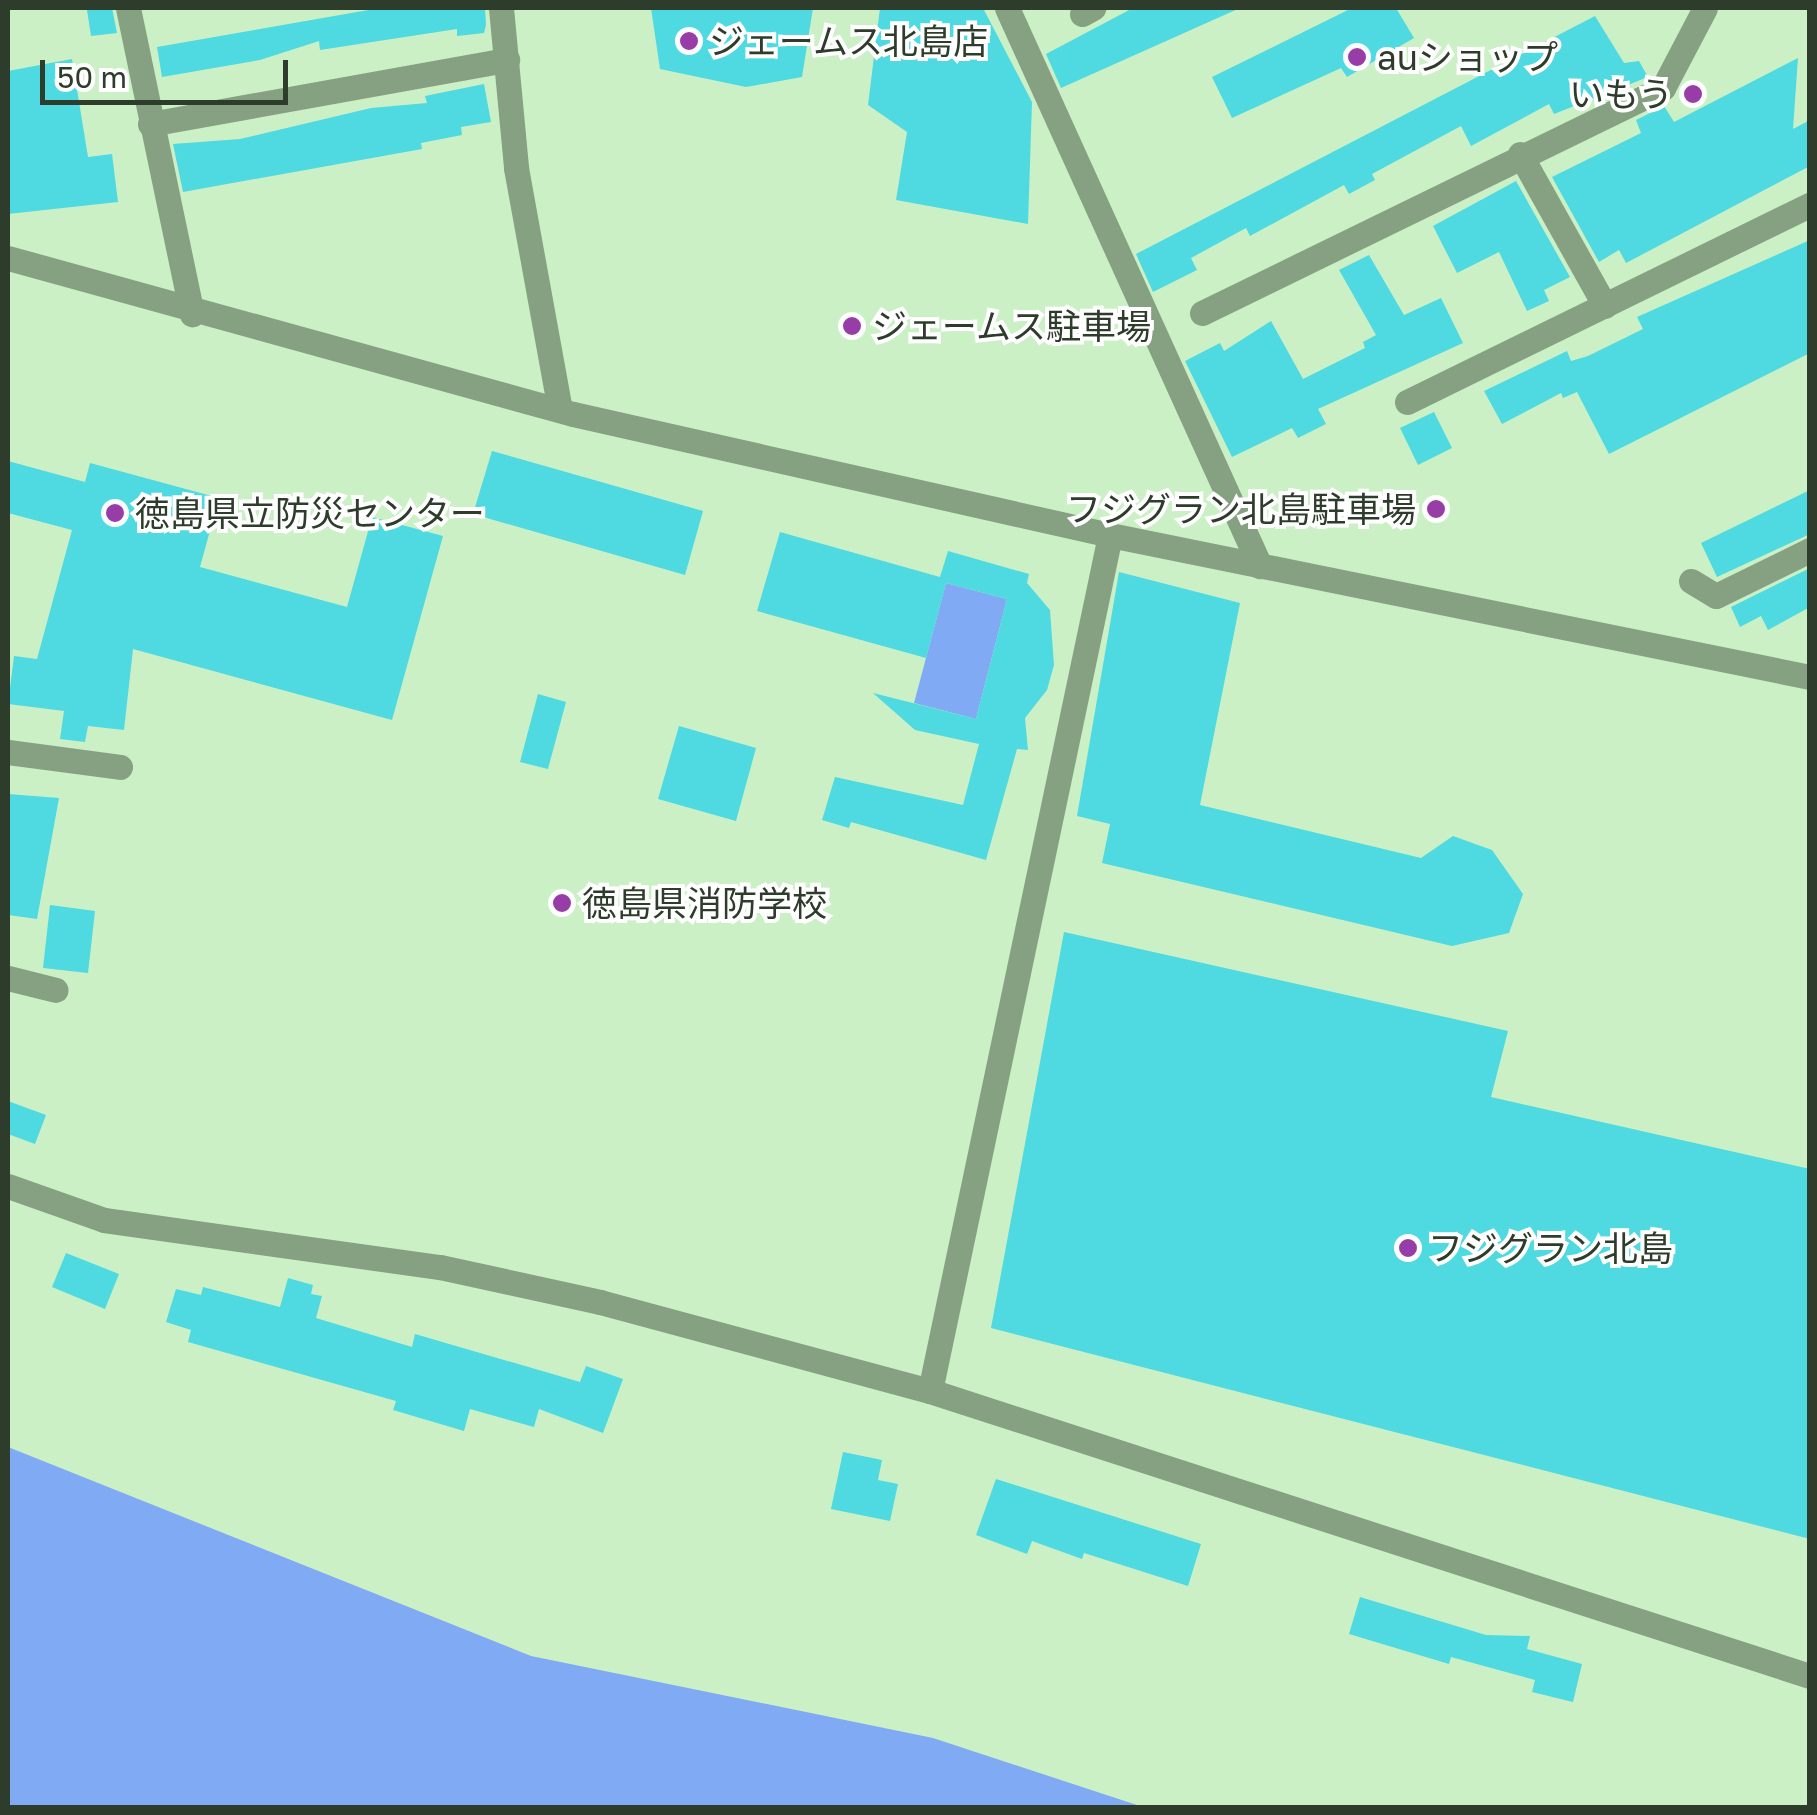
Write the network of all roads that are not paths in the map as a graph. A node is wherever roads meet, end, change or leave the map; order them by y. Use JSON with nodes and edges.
{"nodes":[{"id":1,"x":128,"y":8,"type":"edge"},
{"id":2,"x":501,"y":8,"type":"edge"},
{"id":3,"x":1007,"y":8,"type":"edge"},
{"id":4,"x":1704,"y":8,"type":"edge"},
{"id":5,"x":507,"y":60,"type":"junction"},
{"id":6,"x":150,"y":124,"type":"junction"},
{"id":7,"x":1520,"y":154,"type":"junction"},
{"id":8,"x":1810,"y":205,"type":"edge"},
{"id":9,"x":8,"y":258,"type":"edge"},
{"id":10,"x":1605,"y":306,"type":"junction"},
{"id":11,"x":1202,"y":313,"type":"dead end"},
{"id":12,"x":192,"y":314,"type":"junction"},
{"id":13,"x":1407,"y":402,"type":"dead end"},
{"id":14,"x":560,"y":410,"type":"junction"},
{"id":15,"x":1110,"y":536,"type":"junction"},
{"id":16,"x":1810,"y":550,"type":"edge"},
{"id":17,"x":1260,"y":566,"type":"junction"},
{"id":18,"x":1691,"y":581,"type":"dead end"},
{"id":19,"x":1810,"y":677,"type":"edge"},
{"id":20,"x":8,"y":752,"type":"edge"},
{"id":21,"x":120,"y":767,"type":"dead end"},
{"id":22,"x":8,"y":978,"type":"edge"},
{"id":23,"x":56,"y":990,"type":"dead end"},
{"id":24,"x":8,"y":1186,"type":"edge"},
{"id":25,"x":930,"y":1391,"type":"junction"},
{"id":26,"x":1810,"y":1676,"type":"edge"}],
"edges":[{"from":1,"to":6,"type":"street"},
{"from":2,"to":5,"type":"street"},
{"from":3,"to":17,"type":"street"},
{"from":4,"to":7,"type":"street"},
{"from":5,"to":6,"type":"street"},
{"from":5,"to":14,"type":"street"},
{"from":6,"to":12,"type":"street"},
{"from":7,"to":10,"type":"street"},
{"from":7,"to":11,"type":"street"},
{"from":8,"to":10,"type":"street"},
{"from":9,"to":12,"type":"street"},
{"from":10,"to":13,"type":"street"},
{"from":12,"to":14,"type":"street"},
{"from":14,"to":15,"type":"street"},
{"from":15,"to":17,"type":"street"},
{"from":15,"to":25,"type":"street"},
{"from":16,"to":18,"type":"street"},
{"from":17,"to":19,"type":"street"},
{"from":20,"to":21,"type":"street"},
{"from":22,"to":23,"type":"street"},
{"from":24,"to":25,"type":"street"},
{"from":25,"to":26,"type":"street"}]}
